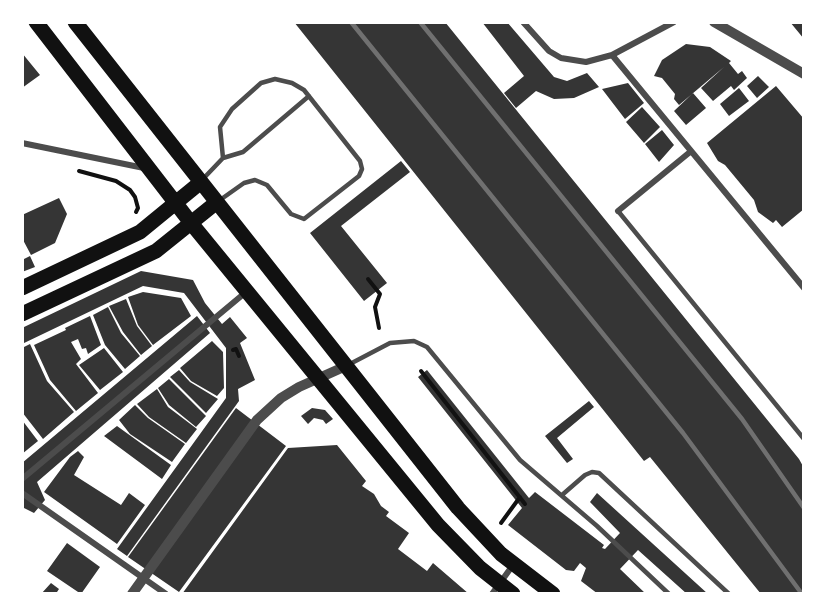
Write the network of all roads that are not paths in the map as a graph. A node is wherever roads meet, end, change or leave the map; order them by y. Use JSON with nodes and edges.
{"nodes":[{"id":1,"x":36,"y":22,"type":"edge"},
{"id":2,"x":75,"y":22,"type":"edge"},
{"id":3,"x":523,"y":22,"type":"edge"},
{"id":4,"x":658,"y":22,"type":"edge"},
{"id":5,"x":674,"y":22,"type":"edge"},
{"id":6,"x":714,"y":22,"type":"edge"},
{"id":7,"x":652,"y":34,"type":"junction"},
{"id":8,"x":612,"y":55,"type":"junction"},
{"id":9,"x":804,"y":74,"type":"edge"},
{"id":10,"x":309,"y":96,"type":"junction"},
{"id":11,"x":22,"y":142,"type":"edge"},
{"id":12,"x":690,"y":152,"type":"junction"},
{"id":13,"x":223,"y":158,"type":"junction"},
{"id":14,"x":150,"y":169,"type":"junction"},
{"id":15,"x":201,"y":182,"type":"junction"},
{"id":16,"x":217,"y":202,"type":"junction"},
{"id":17,"x":176,"y":203,"type":"junction"},
{"id":18,"x":618,"y":211,"type":"joint"},
{"id":19,"x":191,"y":223,"type":"junction"},
{"id":20,"x":22,"y":288,"type":"edge"},
{"id":21,"x":804,"y":288,"type":"edge"},
{"id":22,"x":246,"y":292,"type":"junction"},
{"id":23,"x":22,"y":314,"type":"edge"},
{"id":24,"x":346,"y":366,"type":"junction"},
{"id":25,"x":318,"y":379,"type":"junction"},
{"id":26,"x":804,"y":439,"type":"edge"},
{"id":27,"x":22,"y":479,"type":"edge"},
{"id":28,"x":22,"y":493,"type":"edge"},
{"id":29,"x":562,"y":495,"type":"junction"},
{"id":30,"x":513,"y":564,"type":"junction"},
{"id":31,"x":143,"y":578,"type":"junction"},
{"id":32,"x":496,"y":588,"type":"edge"},
{"id":33,"x":132,"y":594,"type":"edge"},
{"id":34,"x":166,"y":594,"type":"edge"},
{"id":35,"x":513,"y":594,"type":"edge"},
{"id":36,"x":553,"y":594,"type":"edge"},
{"id":37,"x":669,"y":594,"type":"edge"},
{"id":38,"x":729,"y":594,"type":"edge"}],
"edges":[{"from":1,"to":14,"type":"main road"},
{"from":2,"to":15,"type":"main road"},
{"from":3,"to":8,"type":"street"},
{"from":4,"to":7,"type":"street"},
{"from":5,"to":7,"type":"street"},
{"from":6,"to":9,"type":"street"},
{"from":7,"to":8,"type":"street"},
{"from":8,"to":12,"type":"street"},
{"from":10,"to":13,"type":"lane"},
{"from":10,"to":13,"type":"lane"},
{"from":10,"to":16,"type":"lane"},
{"from":11,"to":14,"type":"street"},
{"from":12,"to":18,"type":"street"},
{"from":12,"to":21,"type":"street"},
{"from":13,"to":15,"type":"lane"},
{"from":14,"to":17,"type":"main road"},
{"from":15,"to":16,"type":"main road"},
{"from":15,"to":17,"type":"main road"},
{"from":16,"to":19,"type":"main road"},
{"from":16,"to":24,"type":"main road"},
{"from":17,"to":19,"type":"main road"},
{"from":17,"to":20,"type":"main road"},
{"from":18,"to":26,"type":"lane"},
{"from":19,"to":22,"type":"main road"},
{"from":19,"to":23,"type":"main road"},
{"from":22,"to":25,"type":"main road"},
{"from":22,"to":27,"type":"street"},
{"from":24,"to":25,"type":"street"},
{"from":24,"to":29,"type":"lane"},
{"from":24,"to":30,"type":"main road"},
{"from":25,"to":31,"type":"street"},
{"from":25,"to":32,"type":"main road"},
{"from":28,"to":31,"type":"street"},
{"from":29,"to":37,"type":"lane"},
{"from":29,"to":38,"type":"lane"},
{"from":30,"to":32,"type":"street"},
{"from":30,"to":36,"type":"main road"},
{"from":31,"to":33,"type":"street"},
{"from":31,"to":34,"type":"street"},
{"from":32,"to":35,"type":"main road"}]}
